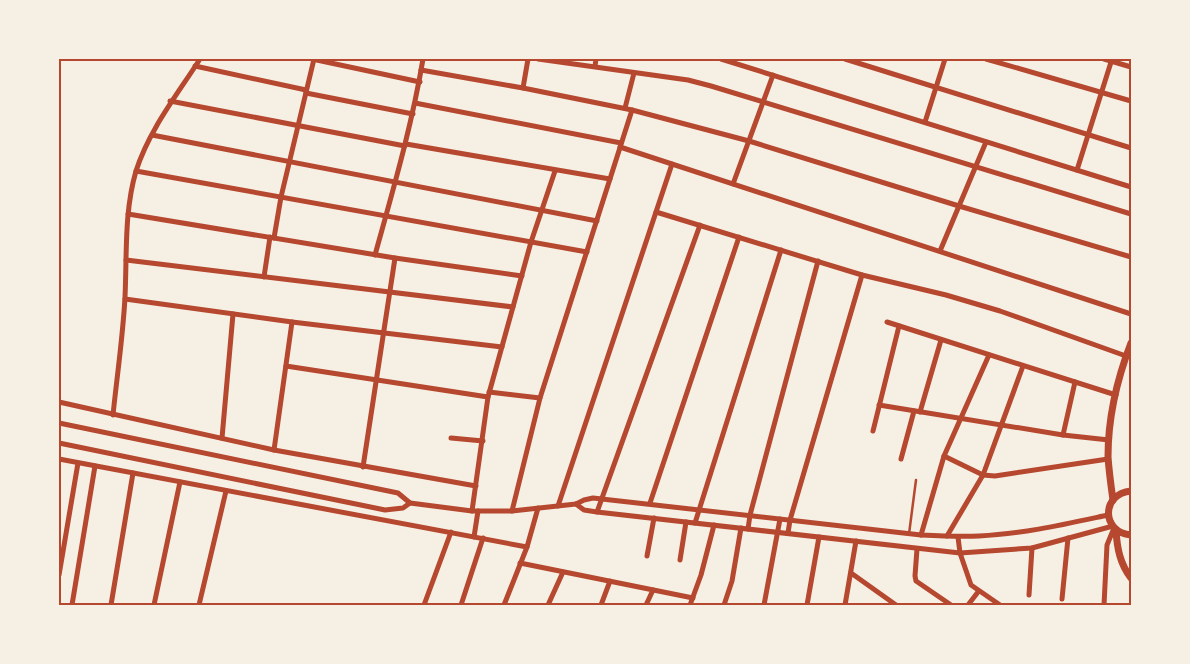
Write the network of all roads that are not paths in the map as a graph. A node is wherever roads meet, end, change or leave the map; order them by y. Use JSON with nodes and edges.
{"nodes":[{"id":1,"x":200,"y":59,"type":"edge"},
{"id":2,"x":313,"y":59,"type":"edge"},
{"id":3,"x":423,"y":59,"type":"edge"},
{"id":4,"x":528,"y":59,"type":"edge"},
{"id":5,"x":538,"y":59,"type":"edge"},
{"id":6,"x":596,"y":59,"type":"edge"},
{"id":7,"x":722,"y":59,"type":"edge"},
{"id":8,"x":845,"y":59,"type":"edge"},
{"id":9,"x":945,"y":59,"type":"edge"},
{"id":10,"x":986,"y":59,"type":"edge"},
{"id":11,"x":1104,"y":59,"type":"edge"},
{"id":12,"x":1111,"y":60,"type":"edge"},
{"id":13,"x":195,"y":66,"type":"junction"},
{"id":14,"x":594,"y":66,"type":"junction"},
{"id":15,"x":1131,"y":67,"type":"edge"},
{"id":16,"x":421,"y":70,"type":"junction"},
{"id":17,"x":634,"y":73,"type":"junction"},
{"id":18,"x":773,"y":75,"type":"junction"},
{"id":19,"x":420,"y":82,"type":"junction"},
{"id":20,"x":936,"y":87,"type":"junction"},
{"id":21,"x":523,"y":88,"type":"junction"},
{"id":22,"x":306,"y":92,"type":"junction"},
{"id":23,"x":1101,"y":92,"type":"junction"},
{"id":24,"x":170,"y":101,"type":"junction"},
{"id":25,"x":764,"y":101,"type":"junction"},
{"id":26,"x":1131,"y":101,"type":"edge"},
{"id":27,"x":415,"y":103,"type":"junction"},
{"id":28,"x":625,"y":108,"type":"junction"},
{"id":29,"x":632,"y":110,"type":"junction"},
{"id":30,"x":413,"y":114,"type":"junction"},
{"id":31,"x":925,"y":122,"type":"junction"},
{"id":32,"x":298,"y":125,"type":"junction"},
{"id":33,"x":1088,"y":134,"type":"junction"},
{"id":34,"x":152,"y":135,"type":"junction"},
{"id":35,"x":749,"y":141,"type":"junction"},
{"id":36,"x":986,"y":142,"type":"junction"},
{"id":37,"x":406,"y":145,"type":"junction"},
{"id":38,"x":621,"y":145,"type":"junction"},
{"id":39,"x":1131,"y":148,"type":"edge"},
{"id":40,"x":290,"y":162,"type":"junction"},
{"id":41,"x":672,"y":164,"type":"junction"},
{"id":42,"x":976,"y":166,"type":"junction"},
{"id":43,"x":1077,"y":170,"type":"junction"},
{"id":44,"x":136,"y":171,"type":"junction"},
{"id":45,"x":555,"y":171,"type":"junction"},
{"id":46,"x":610,"y":179,"type":"junction"},
{"id":47,"x":396,"y":183,"type":"junction"},
{"id":48,"x":734,"y":184,"type":"junction"},
{"id":49,"x":1131,"y":187,"type":"edge"},
{"id":50,"x":281,"y":197,"type":"junction"},
{"id":51,"x":959,"y":206,"type":"junction"},
{"id":52,"x":542,"y":211,"type":"junction"},
{"id":53,"x":656,"y":212,"type":"junction"},
{"id":54,"x":128,"y":214,"type":"junction"},
{"id":55,"x":1131,"y":214,"type":"edge"},
{"id":56,"x":386,"y":216,"type":"junction"},
{"id":57,"x":597,"y":221,"type":"junction"},
{"id":58,"x":700,"y":225,"type":"junction"},
{"id":59,"x":272,"y":238,"type":"junction"},
{"id":60,"x":739,"y":238,"type":"junction"},
{"id":61,"x":531,"y":242,"type":"junction"},
{"id":62,"x":781,"y":250,"type":"junction"},
{"id":63,"x":940,"y":251,"type":"junction"},
{"id":64,"x":587,"y":252,"type":"junction"},
{"id":65,"x":376,"y":255,"type":"junction"},
{"id":66,"x":1131,"y":257,"type":"edge"},
{"id":67,"x":395,"y":258,"type":"junction"},
{"id":68,"x":126,"y":260,"type":"junction"},
{"id":69,"x":818,"y":261,"type":"junction"},
{"id":70,"x":862,"y":275,"type":"junction"},
{"id":71,"x":522,"y":276,"type":"junction"},
{"id":72,"x":264,"y":277,"type":"junction"},
{"id":73,"x":390,"y":292,"type":"junction"},
{"id":74,"x":125,"y":299,"type":"junction"},
{"id":75,"x":513,"y":307,"type":"junction"},
{"id":76,"x":233,"y":314,"type":"junction"},
{"id":77,"x":1131,"y":314,"type":"edge"},
{"id":78,"x":292,"y":322,"type":"junction"},
{"id":79,"x":887,"y":322,"type":"dead end"},
{"id":80,"x":899,"y":326,"type":"junction"},
{"id":81,"x":384,"y":332,"type":"junction"},
{"id":82,"x":941,"y":340,"type":"junction"},
{"id":83,"x":1131,"y":343,"type":"edge"},
{"id":84,"x":502,"y":347,"type":"junction"},
{"id":85,"x":989,"y":355,"type":"junction"},
{"id":86,"x":1126,"y":356,"type":"junction"},
{"id":87,"x":286,"y":366,"type":"junction"},
{"id":88,"x":1023,"y":366,"type":"junction"},
{"id":89,"x":377,"y":380,"type":"junction"},
{"id":90,"x":1075,"y":382,"type":"junction"},
{"id":91,"x":489,"y":394,"type":"junction"},
{"id":92,"x":1116,"y":395,"type":"junction"},
{"id":93,"x":540,"y":398,"type":"junction"},
{"id":94,"x":59,"y":402,"type":"edge"},
{"id":95,"x":878,"y":405,"type":"junction"},
{"id":96,"x":917,"y":411,"type":"junction"},
{"id":97,"x":113,"y":415,"type":"junction"},
{"id":98,"x":960,"y":418,"type":"junction"},
{"id":99,"x":59,"y":423,"type":"edge"},
{"id":100,"x":1001,"y":424,"type":"junction"},
{"id":101,"x":872,"y":430,"type":"dead end"},
{"id":102,"x":1063,"y":435,"type":"junction"},
{"id":103,"x":222,"y":438,"type":"junction"},
{"id":104,"x":451,"y":438,"type":"dead end"},
{"id":105,"x":1109,"y":440,"type":"junction"},
{"id":106,"x":483,"y":441,"type":"junction"},
{"id":107,"x":59,"y":443,"type":"edge"},
{"id":108,"x":274,"y":450,"type":"junction"},
{"id":109,"x":944,"y":456,"type":"junction"},
{"id":110,"x":59,"y":459,"type":"edge"},
{"id":111,"x":901,"y":459,"type":"dead end"},
{"id":112,"x":1108,"y":460,"type":"junction"},
{"id":113,"x":78,"y":463,"type":"junction"},
{"id":114,"x":95,"y":466,"type":"junction"},
{"id":115,"x":363,"y":467,"type":"junction"},
{"id":116,"x":132,"y":473,"type":"junction"},
{"id":117,"x":983,"y":475,"type":"junction"},
{"id":118,"x":916,"y":480,"type":"dead end"},
{"id":119,"x":180,"y":482,"type":"junction"},
{"id":120,"x":476,"y":486,"type":"junction"},
{"id":121,"x":226,"y":491,"type":"junction"},
{"id":122,"x":1131,"y":491,"type":"edge"},
{"id":123,"x":602,"y":498,"type":"junction"},
{"id":124,"x":1113,"y":500,"type":"junction"},
{"id":125,"x":410,"y":503,"type":"junction"},
{"id":126,"x":650,"y":503,"type":"junction"},
{"id":127,"x":576,"y":504,"type":"junction"},
{"id":128,"x":558,"y":506,"type":"junction"},
{"id":129,"x":538,"y":508,"type":"junction"},
{"id":130,"x":699,"y":508,"type":"junction"},
{"id":131,"x":475,"y":511,"type":"junction"},
{"id":132,"x":512,"y":511,"type":"junction"},
{"id":133,"x":597,"y":512,"type":"junction"},
{"id":134,"x":750,"y":515,"type":"junction"},
{"id":135,"x":1108,"y":515,"type":"junction"},
{"id":136,"x":654,"y":518,"type":"junction"},
{"id":137,"x":780,"y":519,"type":"junction"},
{"id":138,"x":790,"y":520,"type":"junction"},
{"id":139,"x":686,"y":522,"type":"junction"},
{"id":140,"x":695,"y":523,"type":"junction"},
{"id":141,"x":714,"y":525,"type":"junction"},
{"id":142,"x":741,"y":528,"type":"junction"},
{"id":143,"x":1114,"y":528,"type":"junction"},
{"id":144,"x":748,"y":529,"type":"junction"},
{"id":145,"x":451,"y":532,"type":"junction"},
{"id":146,"x":777,"y":532,"type":"junction"},
{"id":147,"x":788,"y":533,"type":"junction"},
{"id":148,"x":909,"y":534,"type":"junction"},
{"id":149,"x":921,"y":535,"type":"junction"},
{"id":150,"x":1131,"y":535,"type":"edge"},
{"id":151,"x":947,"y":536,"type":"junction"},
{"id":152,"x":474,"y":537,"type":"junction"},
{"id":153,"x":819,"y":537,"type":"junction"},
{"id":154,"x":958,"y":537,"type":"junction"},
{"id":155,"x":483,"y":538,"type":"junction"},
{"id":156,"x":1068,"y":538,"type":"junction"},
{"id":157,"x":856,"y":541,"type":"junction"},
{"id":158,"x":527,"y":547,"type":"junction"},
{"id":159,"x":1032,"y":548,"type":"junction"},
{"id":160,"x":917,"y":549,"type":"junction"},
{"id":161,"x":960,"y":553,"type":"junction"},
{"id":162,"x":647,"y":556,"type":"dead end"},
{"id":163,"x":680,"y":560,"type":"dead end"},
{"id":164,"x":520,"y":563,"type":"junction"},
{"id":165,"x":562,"y":572,"type":"junction"},
{"id":166,"x":851,"y":573,"type":"junction"},
{"id":167,"x":59,"y":575,"type":"edge"},
{"id":168,"x":1131,"y":578,"type":"edge"},
{"id":169,"x":610,"y":581,"type":"junction"},
{"id":170,"x":653,"y":590,"type":"junction"},
{"id":171,"x":978,"y":592,"type":"junction"},
{"id":172,"x":1029,"y":595,"type":"dead end"},
{"id":173,"x":693,"y":598,"type":"junction"},
{"id":174,"x":1062,"y":599,"type":"dead end"},
{"id":175,"x":72,"y":605,"type":"edge"},
{"id":176,"x":111,"y":605,"type":"edge"},
{"id":177,"x":154,"y":605,"type":"edge"},
{"id":178,"x":199,"y":605,"type":"edge"},
{"id":179,"x":424,"y":605,"type":"edge"},
{"id":180,"x":461,"y":605,"type":"edge"},
{"id":181,"x":504,"y":605,"type":"edge"},
{"id":182,"x":548,"y":605,"type":"edge"},
{"id":183,"x":601,"y":605,"type":"edge"},
{"id":184,"x":646,"y":605,"type":"edge"},
{"id":185,"x":690,"y":605,"type":"edge"},
{"id":186,"x":724,"y":605,"type":"edge"},
{"id":187,"x":764,"y":605,"type":"edge"},
{"id":188,"x":808,"y":605,"type":"edge"},
{"id":189,"x":846,"y":605,"type":"edge"},
{"id":190,"x":896,"y":605,"type":"edge"},
{"id":191,"x":951,"y":605,"type":"edge"},
{"id":192,"x":968,"y":605,"type":"edge"},
{"id":193,"x":1000,"y":605,"type":"edge"},
{"id":194,"x":1104,"y":605,"type":"edge"}],
"edges":[{"from":1,"to":13,"type":"street"},
{"from":2,"to":19,"type":"street"},
{"from":2,"to":22,"type":"street"},
{"from":3,"to":16,"type":"street"},
{"from":4,"to":21,"type":"street"},
{"from":5,"to":14,"type":"street"},
{"from":6,"to":14,"type":"street"},
{"from":7,"to":18,"type":"street"},
{"from":8,"to":20,"type":"street"},
{"from":9,"to":20,"type":"street"},
{"from":10,"to":23,"type":"street"},
{"from":11,"to":12,"type":"street"},
{"from":12,"to":15,"type":"street"},
{"from":12,"to":23,"type":"street"},
{"from":13,"to":22,"type":"street"},
{"from":13,"to":24,"type":"street"},
{"from":14,"to":17,"type":"street"},
{"from":16,"to":19,"type":"street"},
{"from":16,"to":21,"type":"street"},
{"from":17,"to":25,"type":"street"},
{"from":17,"to":28,"type":"street"},
{"from":18,"to":25,"type":"street"},
{"from":18,"to":31,"type":"street"},
{"from":19,"to":27,"type":"street"},
{"from":20,"to":31,"type":"street"},
{"from":20,"to":33,"type":"street"},
{"from":21,"to":28,"type":"street"},
{"from":22,"to":30,"type":"street"},
{"from":22,"to":32,"type":"street"},
{"from":23,"to":26,"type":"street"},
{"from":23,"to":33,"type":"street"},
{"from":24,"to":32,"type":"street"},
{"from":24,"to":34,"type":"street"},
{"from":25,"to":35,"type":"street"},
{"from":25,"to":42,"type":"street"},
{"from":27,"to":30,"type":"street"},
{"from":27,"to":38,"type":"street"},
{"from":28,"to":29,"type":"street"},
{"from":29,"to":35,"type":"street"},
{"from":29,"to":38,"type":"street"},
{"from":30,"to":37,"type":"street"},
{"from":31,"to":36,"type":"street"},
{"from":32,"to":37,"type":"street"},
{"from":32,"to":40,"type":"street"},
{"from":33,"to":39,"type":"street"},
{"from":33,"to":43,"type":"street"},
{"from":34,"to":40,"type":"street"},
{"from":34,"to":44,"type":"street"},
{"from":35,"to":48,"type":"street"},
{"from":35,"to":51,"type":"street"},
{"from":36,"to":42,"type":"street"},
{"from":36,"to":43,"type":"street"},
{"from":37,"to":45,"type":"street"},
{"from":37,"to":47,"type":"street"},
{"from":38,"to":41,"type":"street"},
{"from":38,"to":46,"type":"street"},
{"from":40,"to":47,"type":"street"},
{"from":40,"to":50,"type":"street"},
{"from":41,"to":48,"type":"street"},
{"from":41,"to":53,"type":"street"},
{"from":42,"to":51,"type":"street"},
{"from":42,"to":55,"type":"street"},
{"from":43,"to":49,"type":"street"},
{"from":44,"to":50,"type":"street"},
{"from":44,"to":54,"type":"street"},
{"from":45,"to":46,"type":"street"},
{"from":45,"to":52,"type":"street"},
{"from":46,"to":57,"type":"street"},
{"from":47,"to":52,"type":"street"},
{"from":47,"to":56,"type":"street"},
{"from":48,"to":63,"type":"street"},
{"from":50,"to":56,"type":"street"},
{"from":50,"to":59,"type":"street"},
{"from":51,"to":63,"type":"street"},
{"from":51,"to":66,"type":"street"},
{"from":52,"to":57,"type":"street"},
{"from":52,"to":61,"type":"street"},
{"from":53,"to":58,"type":"street"},
{"from":53,"to":128,"type":"street"},
{"from":54,"to":59,"type":"street"},
{"from":54,"to":68,"type":"street"},
{"from":56,"to":61,"type":"street"},
{"from":56,"to":65,"type":"street"},
{"from":57,"to":64,"type":"street"},
{"from":58,"to":60,"type":"street"},
{"from":58,"to":123,"type":"street"},
{"from":59,"to":65,"type":"street"},
{"from":59,"to":72,"type":"street"},
{"from":60,"to":62,"type":"street"},
{"from":60,"to":126,"type":"street"},
{"from":61,"to":64,"type":"street"},
{"from":61,"to":71,"type":"street"},
{"from":62,"to":69,"type":"street"},
{"from":62,"to":130,"type":"street"},
{"from":63,"to":77,"type":"street"},
{"from":64,"to":93,"type":"street"},
{"from":65,"to":67,"type":"street"},
{"from":67,"to":71,"type":"street"},
{"from":67,"to":73,"type":"street"},
{"from":68,"to":72,"type":"street"},
{"from":68,"to":74,"type":"street"},
{"from":69,"to":70,"type":"street"},
{"from":69,"to":134,"type":"street"},
{"from":70,"to":86,"type":"street"},
{"from":70,"to":138,"type":"street"},
{"from":71,"to":75,"type":"street"},
{"from":72,"to":73,"type":"street"},
{"from":73,"to":75,"type":"street"},
{"from":73,"to":81,"type":"street"},
{"from":74,"to":76,"type":"street"},
{"from":74,"to":97,"type":"street"},
{"from":75,"to":84,"type":"street"},
{"from":76,"to":78,"type":"street"},
{"from":76,"to":103,"type":"street"},
{"from":78,"to":81,"type":"street"},
{"from":78,"to":87,"type":"street"},
{"from":79,"to":80,"type":"street"},
{"from":80,"to":82,"type":"street"},
{"from":80,"to":95,"type":"street"},
{"from":81,"to":84,"type":"street"},
{"from":81,"to":89,"type":"street"},
{"from":82,"to":85,"type":"street"},
{"from":82,"to":96,"type":"street"},
{"from":83,"to":86,"type":"main road"},
{"from":84,"to":91,"type":"street"},
{"from":85,"to":88,"type":"street"},
{"from":85,"to":98,"type":"street"},
{"from":86,"to":92,"type":"main road"},
{"from":87,"to":89,"type":"street"},
{"from":87,"to":108,"type":"street"},
{"from":88,"to":90,"type":"street"},
{"from":88,"to":100,"type":"street"},
{"from":89,"to":91,"type":"street"},
{"from":89,"to":115,"type":"street"},
{"from":90,"to":92,"type":"street"},
{"from":90,"to":102,"type":"street"},
{"from":91,"to":93,"type":"street"},
{"from":91,"to":106,"type":"street"},
{"from":92,"to":105,"type":"main road"},
{"from":93,"to":132,"type":"street"},
{"from":94,"to":97,"type":"street"},
{"from":95,"to":96,"type":"street"},
{"from":95,"to":101,"type":"street"},
{"from":96,"to":98,"type":"street"},
{"from":96,"to":111,"type":"street"},
{"from":97,"to":103,"type":"street"},
{"from":98,"to":100,"type":"street"},
{"from":98,"to":109,"type":"street"},
{"from":99,"to":125,"type":"street"},
{"from":100,"to":102,"type":"street"},
{"from":100,"to":117,"type":"street"},
{"from":102,"to":105,"type":"street"},
{"from":103,"to":108,"type":"street"},
{"from":104,"to":106,"type":"street"},
{"from":105,"to":112,"type":"main road"},
{"from":106,"to":120,"type":"street"},
{"from":107,"to":125,"type":"street"},
{"from":108,"to":115,"type":"street"},
{"from":109,"to":117,"type":"street"},
{"from":109,"to":149,"type":"street"},
{"from":110,"to":113,"type":"street"},
{"from":112,"to":117,"type":"street"},
{"from":112,"to":124,"type":"main road"},
{"from":113,"to":114,"type":"street"},
{"from":113,"to":167,"type":"street"},
{"from":114,"to":116,"type":"street"},
{"from":114,"to":175,"type":"street"},
{"from":115,"to":120,"type":"street"},
{"from":116,"to":119,"type":"street"},
{"from":116,"to":176,"type":"street"},
{"from":117,"to":151,"type":"street"},
{"from":118,"to":148,"type":"lane"},
{"from":119,"to":121,"type":"street"},
{"from":119,"to":177,"type":"street"},
{"from":120,"to":131,"type":"street"},
{"from":121,"to":145,"type":"street"},
{"from":121,"to":178,"type":"street"},
{"from":122,"to":124,"type":"main road"},
{"from":123,"to":126,"type":"street"},
{"from":123,"to":127,"type":"street"},
{"from":123,"to":133,"type":"street"},
{"from":124,"to":135,"type":"main road"},
{"from":125,"to":131,"type":"street"},
{"from":126,"to":130,"type":"street"},
{"from":127,"to":128,"type":"street"},
{"from":127,"to":133,"type":"street"},
{"from":128,"to":129,"type":"street"},
{"from":129,"to":132,"type":"street"},
{"from":129,"to":158,"type":"street"},
{"from":130,"to":134,"type":"street"},
{"from":130,"to":140,"type":"street"},
{"from":131,"to":132,"type":"street"},
{"from":131,"to":152,"type":"street"},
{"from":133,"to":136,"type":"street"},
{"from":134,"to":137,"type":"street"},
{"from":134,"to":144,"type":"street"},
{"from":135,"to":143,"type":"main road"},
{"from":135,"to":154,"type":"street"},
{"from":136,"to":139,"type":"street"},
{"from":136,"to":162,"type":"street"},
{"from":137,"to":138,"type":"street"},
{"from":137,"to":146,"type":"street"},
{"from":138,"to":147,"type":"street"},
{"from":138,"to":148,"type":"street"},
{"from":139,"to":140,"type":"street"},
{"from":139,"to":163,"type":"street"},
{"from":140,"to":141,"type":"street"},
{"from":141,"to":142,"type":"street"},
{"from":141,"to":173,"type":"street"},
{"from":142,"to":144,"type":"street"},
{"from":142,"to":186,"type":"street"},
{"from":143,"to":150,"type":"main road"},
{"from":143,"to":156,"type":"street"},
{"from":143,"to":168,"type":"main road"},
{"from":143,"to":194,"type":"street"},
{"from":144,"to":146,"type":"street"},
{"from":145,"to":152,"type":"street"},
{"from":145,"to":179,"type":"street"},
{"from":146,"to":147,"type":"street"},
{"from":146,"to":187,"type":"street"},
{"from":147,"to":153,"type":"street"},
{"from":148,"to":149,"type":"street"},
{"from":149,"to":151,"type":"street"},
{"from":151,"to":154,"type":"street"},
{"from":152,"to":155,"type":"street"},
{"from":153,"to":157,"type":"street"},
{"from":153,"to":188,"type":"street"},
{"from":154,"to":161,"type":"street"},
{"from":155,"to":158,"type":"street"},
{"from":155,"to":180,"type":"street"},
{"from":156,"to":159,"type":"street"},
{"from":156,"to":174,"type":"street"},
{"from":157,"to":160,"type":"street"},
{"from":157,"to":166,"type":"street"},
{"from":158,"to":164,"type":"street"},
{"from":159,"to":161,"type":"street"},
{"from":159,"to":172,"type":"street"},
{"from":160,"to":161,"type":"street"},
{"from":160,"to":191,"type":"street"},
{"from":161,"to":171,"type":"street"},
{"from":164,"to":165,"type":"street"},
{"from":164,"to":181,"type":"street"},
{"from":165,"to":169,"type":"street"},
{"from":165,"to":182,"type":"street"},
{"from":166,"to":189,"type":"street"},
{"from":166,"to":190,"type":"street"},
{"from":169,"to":170,"type":"street"},
{"from":169,"to":183,"type":"street"},
{"from":170,"to":173,"type":"street"},
{"from":170,"to":184,"type":"street"},
{"from":171,"to":192,"type":"street"},
{"from":171,"to":193,"type":"street"},
{"from":173,"to":185,"type":"street"}]}
